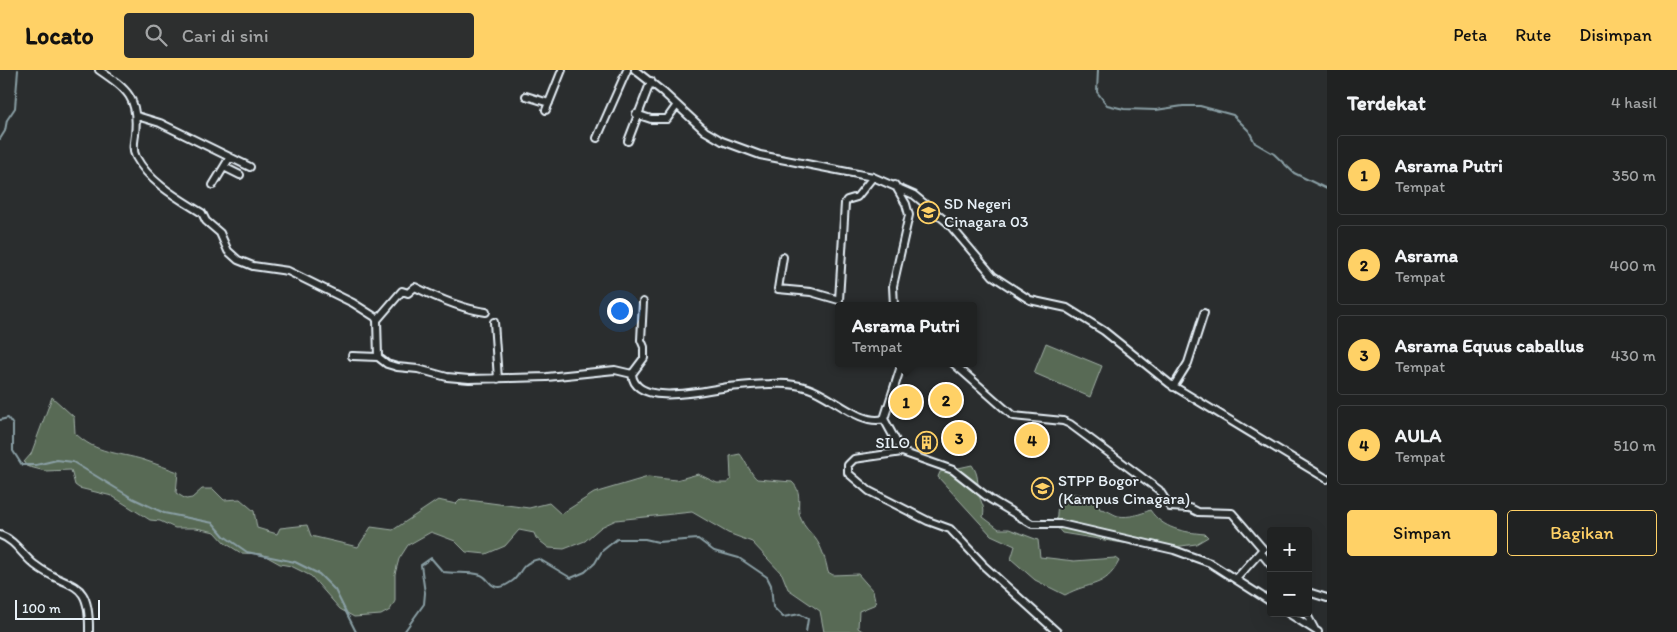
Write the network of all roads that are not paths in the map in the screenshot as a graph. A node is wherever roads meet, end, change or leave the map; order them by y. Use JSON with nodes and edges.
{"nodes":[{"id":1,"x":99,"y":70,"type":"edge"},
{"id":2,"x":562,"y":70,"type":"edge"},
{"id":3,"x":627,"y":70,"type":"edge"},
{"id":4,"x":635,"y":70,"type":"edge"},
{"id":5,"x":651,"y":81,"type":"junction"},
{"id":6,"x":526,"y":96,"type":"dead end"},
{"id":7,"x":678,"y":105,"type":"junction"},
{"id":8,"x":636,"y":114,"type":"junction"},
{"id":9,"x":137,"y":116,"type":"junction"},
{"id":10,"x":597,"y":138,"type":"dead end"},
{"id":11,"x":628,"y":141,"type":"dead end"},
{"id":12,"x":230,"y":157,"type":"junction"},
{"id":13,"x":224,"y":167,"type":"junction"},
{"id":14,"x":250,"y":167,"type":"dead end"},
{"id":15,"x":240,"y":175,"type":"dead end"},
{"id":16,"x":873,"y":177,"type":"junction"},
{"id":17,"x":894,"y":184,"type":"junction"},
{"id":18,"x":213,"y":185,"type":"dead end"},
{"id":19,"x":783,"y":257,"type":"dead end"},
{"id":20,"x":643,"y":302,"type":"dead end"},
{"id":21,"x":894,"y":302,"type":"edge"},
{"id":22,"x":486,"y":312,"type":"dead end"},
{"id":23,"x":1204,"y":313,"type":"dead end"},
{"id":24,"x":377,"y":320,"type":"junction"},
{"id":25,"x":494,"y":322,"type":"dead end"},
{"id":26,"x":352,"y":356,"type":"dead end"},
{"id":27,"x":378,"y":357,"type":"junction"},
{"id":28,"x":901,"y":367,"type":"edge"},
{"id":29,"x":958,"y":367,"type":"edge"},
{"id":30,"x":632,"y":374,"type":"junction"},
{"id":31,"x":498,"y":379,"type":"junction"},
{"id":32,"x":1173,"y":387,"type":"junction"},
{"id":33,"x":884,"y":419,"type":"junction"},
{"id":34,"x":902,"y":452,"type":"junction"},
{"id":35,"x":1327,"y":479,"type":"edge"},
{"id":36,"x":0,"y":535,"type":"edge"},
{"id":37,"x":1262,"y":554,"type":"junction"},
{"id":38,"x":1267,"y":560,"type":"edge"},
{"id":39,"x":1236,"y":579,"type":"junction"},
{"id":40,"x":1312,"y":593,"type":"edge"},
{"id":41,"x":1327,"y":598,"type":"edge"},
{"id":42,"x":1267,"y":599,"type":"edge"},
{"id":43,"x":1294,"y":617,"type":"edge"},
{"id":44,"x":1308,"y":617,"type":"edge"},
{"id":45,"x":1317,"y":631,"type":"edge"},
{"id":46,"x":89,"y":632,"type":"edge"},
{"id":47,"x":1057,"y":632,"type":"edge"}],
"edges":[{"from":1,"to":9,"type":"street"},
{"from":2,"to":6,"type":"street"},
{"from":3,"to":10,"type":"street"},
{"from":4,"to":5,"type":"street"},
{"from":5,"to":7,"type":"street"},
{"from":5,"to":8,"type":"street"},
{"from":7,"to":8,"type":"street"},
{"from":7,"to":16,"type":"street"},
{"from":8,"to":11,"type":"street"},
{"from":9,"to":12,"type":"street"},
{"from":9,"to":24,"type":"street"},
{"from":12,"to":13,"type":"street"},
{"from":12,"to":14,"type":"street"},
{"from":13,"to":15,"type":"street"},
{"from":13,"to":18,"type":"street"},
{"from":16,"to":17,"type":"street"},
{"from":16,"to":19,"type":"street"},
{"from":17,"to":21,"type":"street"},
{"from":17,"to":32,"type":"street"},
{"from":20,"to":30,"type":"street"},
{"from":22,"to":24,"type":"street"},
{"from":23,"to":32,"type":"street"},
{"from":24,"to":27,"type":"street"},
{"from":25,"to":31,"type":"street"},
{"from":26,"to":27,"type":"street"},
{"from":27,"to":31,"type":"street"},
{"from":28,"to":33,"type":"street"},
{"from":29,"to":37,"type":"street"},
{"from":30,"to":31,"type":"street"},
{"from":30,"to":33,"type":"street"},
{"from":32,"to":35,"type":"street"},
{"from":33,"to":34,"type":"street"},
{"from":34,"to":39,"type":"street"},
{"from":34,"to":47,"type":"street"},
{"from":36,"to":46,"type":"street"},
{"from":37,"to":38,"type":"street"},
{"from":37,"to":39,"type":"street"},
{"from":39,"to":42,"type":"street"},
{"from":40,"to":41,"type":"street"},
{"from":43,"to":45,"type":"street"},
{"from":44,"to":45,"type":"street"}]}
